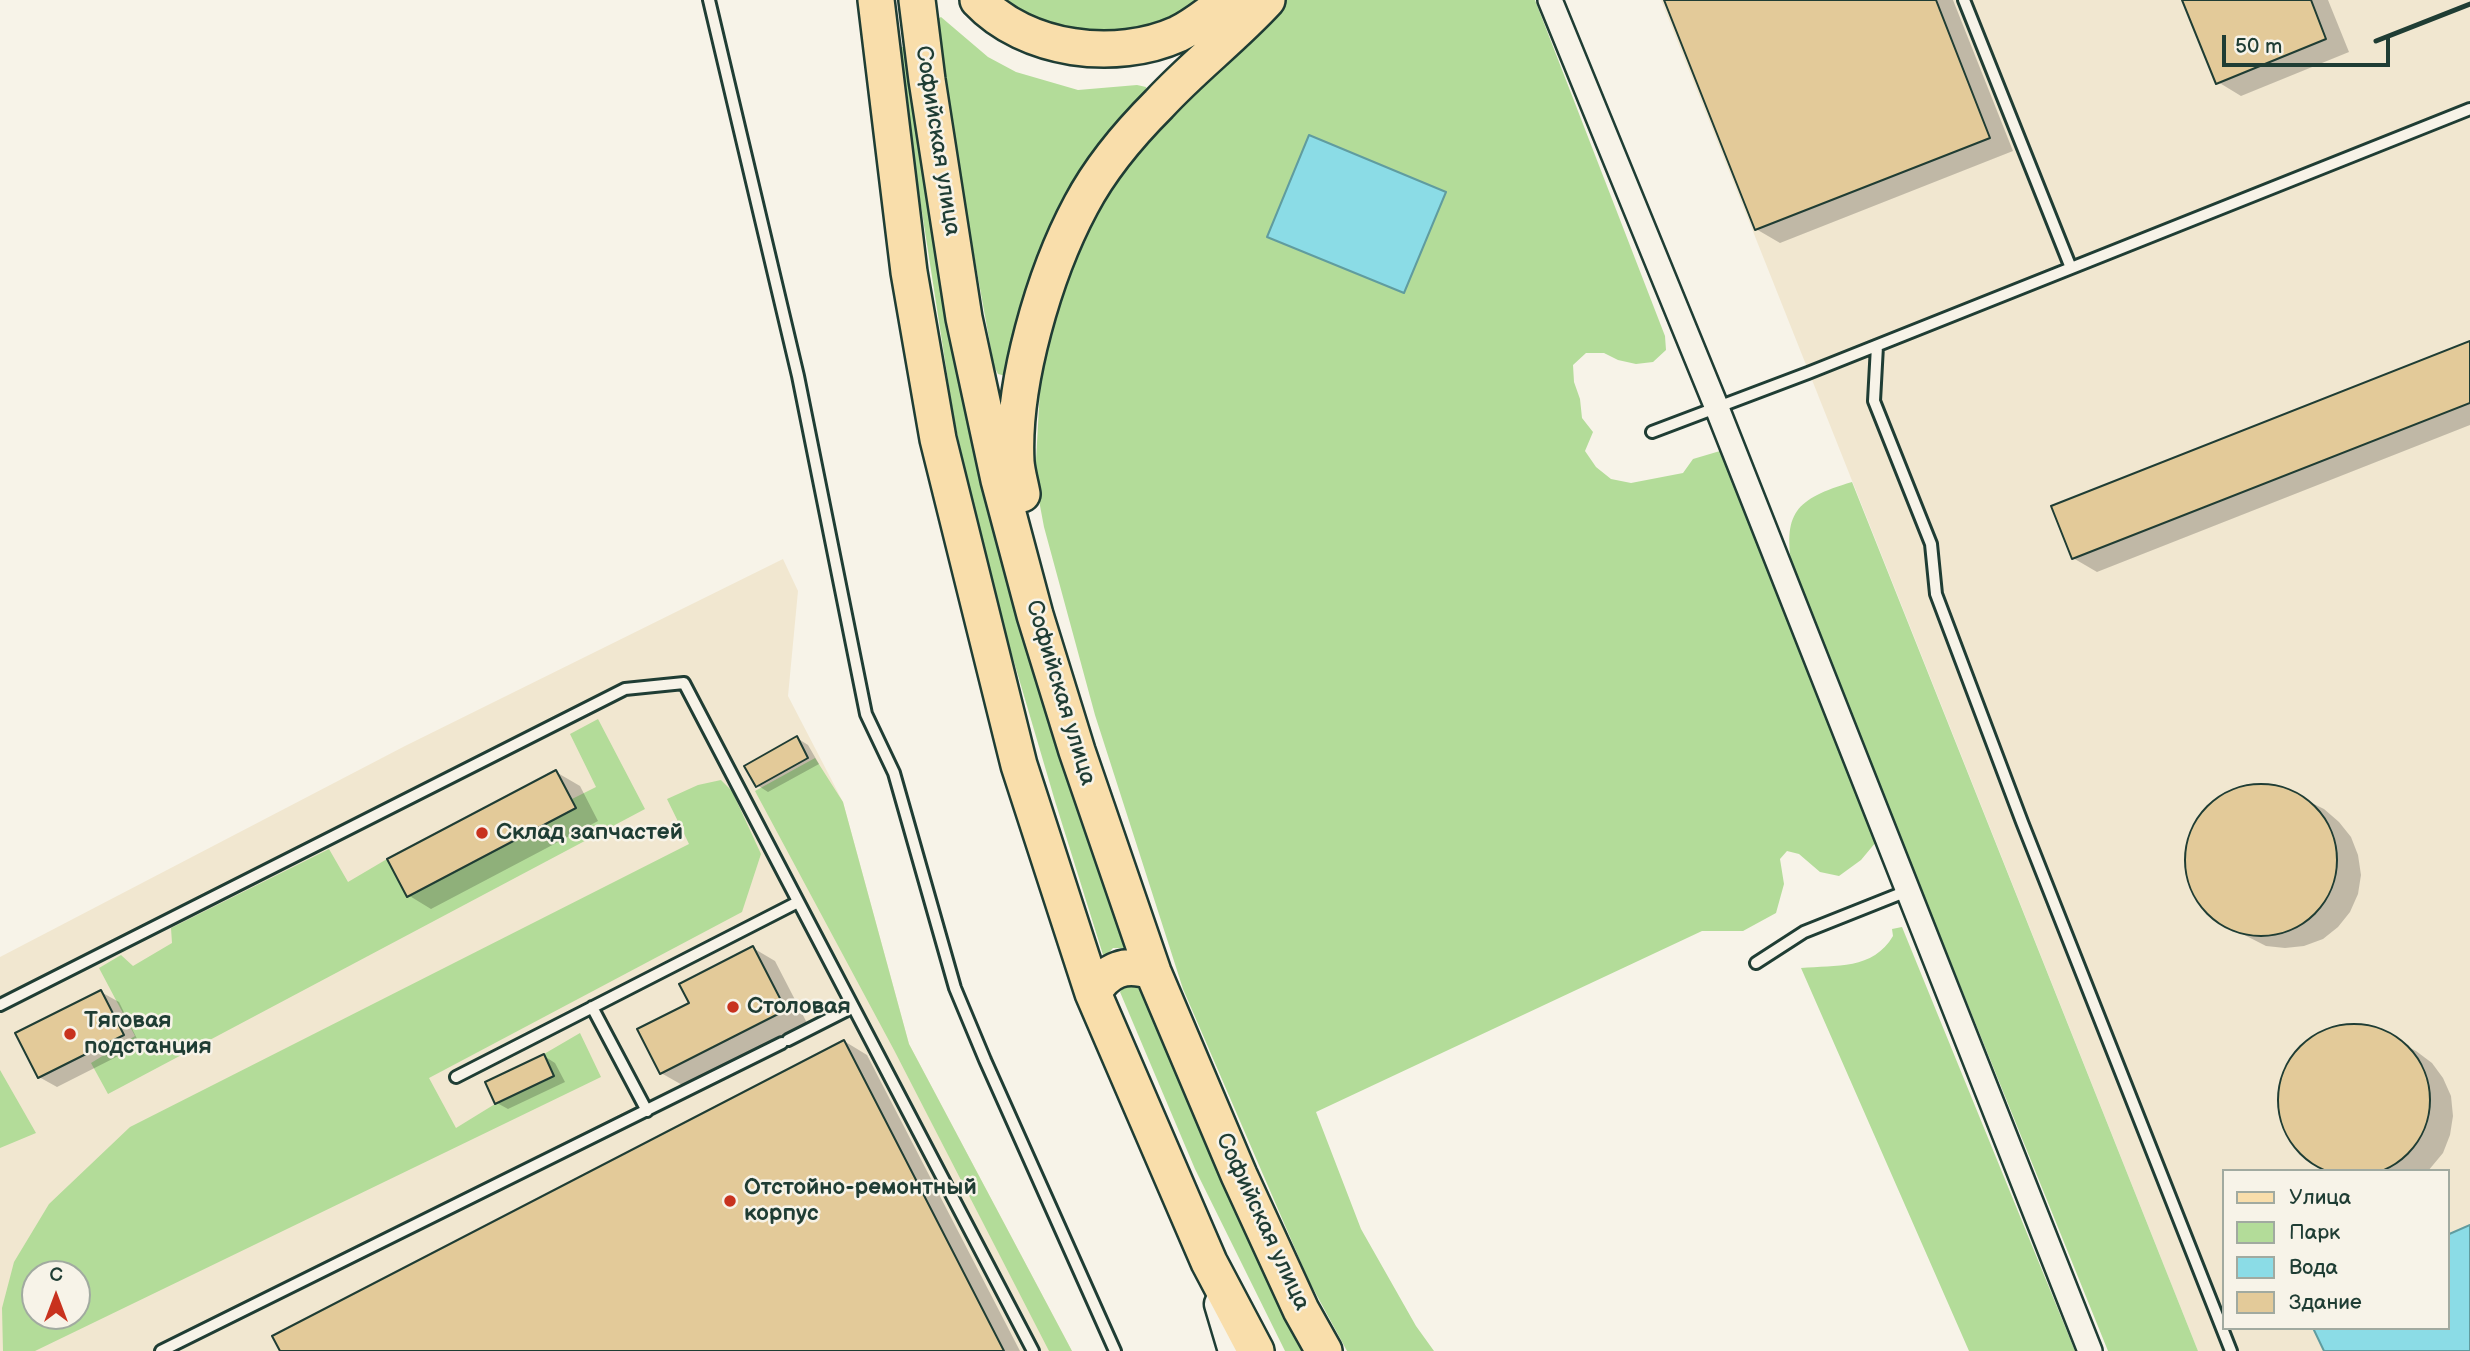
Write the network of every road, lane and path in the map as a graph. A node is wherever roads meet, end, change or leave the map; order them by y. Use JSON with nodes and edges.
{"nodes":[{"id":1,"x":709,"y":0,"type":"edge"},
{"id":2,"x":877,"y":0,"type":"edge"},
{"id":3,"x":917,"y":0,"type":"edge"},
{"id":4,"x":978,"y":0,"type":"edge"},
{"id":5,"x":1227,"y":0,"type":"edge"},
{"id":6,"x":1267,"y":0,"type":"edge"},
{"id":7,"x":1550,"y":0,"type":"edge"},
{"id":8,"x":1964,"y":0,"type":"edge"},
{"id":9,"x":2470,"y":109,"type":"edge"},
{"id":10,"x":2071,"y":268,"type":"junction"},
{"id":11,"x":1877,"y":345,"type":"junction"},
{"id":12,"x":1717,"y":408,"type":"junction"},
{"id":13,"x":1652,"y":432,"type":"dead end"},
{"id":14,"x":1035,"y":615,"type":"junction"},
{"id":15,"x":1907,"y":891,"type":"junction"},
{"id":16,"x":798,"y":902,"type":"junction"},
{"id":17,"x":1756,"y":963,"type":"dead end"},
{"id":18,"x":1153,"y":972,"type":"junction"},
{"id":19,"x":1093,"y":993,"type":"junction"},
{"id":20,"x":0,"y":1005,"type":"edge"},
{"id":21,"x":592,"y":1007,"type":"junction"},
{"id":22,"x":853,"y":1007,"type":"junction"},
{"id":23,"x":456,"y":1077,"type":"dead end"},
{"id":24,"x":647,"y":1111,"type":"junction"},
{"id":25,"x":1209,"y":1262,"type":"junction"},
{"id":26,"x":2222,"y":1328,"type":"edge"},
{"id":27,"x":2223,"y":1330,"type":"edge"},
{"id":28,"x":161,"y":1351,"type":"edge"},
{"id":29,"x":1033,"y":1351,"type":"edge"},
{"id":30,"x":1115,"y":1351,"type":"edge"},
{"id":31,"x":1235,"y":1351,"type":"edge"},
{"id":32,"x":1256,"y":1351,"type":"edge"},
{"id":33,"x":1324,"y":1351,"type":"edge"},
{"id":34,"x":2090,"y":1351,"type":"edge"},
{"id":35,"x":2231,"y":1351,"type":"edge"}],
"edges":[{"from":1,"to":30,"type":"lane"},
{"from":2,"to":19,"type":"main road","name":"Софийская улица"},
{"from":3,"to":14,"type":"main road","name":"Софийская улица"},
{"from":4,"to":5,"type":"main road"},
{"from":6,"to":14,"type":"main road"},
{"from":7,"to":12,"type":"street"},
{"from":8,"to":10,"type":"lane"},
{"from":9,"to":10,"type":"lane"},
{"from":10,"to":11,"type":"lane"},
{"from":11,"to":12,"type":"lane"},
{"from":11,"to":26,"type":"lane"},
{"from":12,"to":13,"type":"lane"},
{"from":12,"to":15,"type":"street"},
{"from":14,"to":18,"type":"main road","name":"Софийская улица"},
{"from":15,"to":17,"type":"lane"},
{"from":15,"to":34,"type":"street"},
{"from":16,"to":20,"type":"lane"},
{"from":16,"to":21,"type":"lane"},
{"from":16,"to":22,"type":"lane"},
{"from":18,"to":19,"type":"main road"},
{"from":18,"to":33,"type":"main road","name":"Софийская улица"},
{"from":19,"to":25,"type":"main road","name":"Софийская улица"},
{"from":21,"to":23,"type":"lane"},
{"from":21,"to":24,"type":"lane"},
{"from":22,"to":24,"type":"lane"},
{"from":22,"to":29,"type":"lane"},
{"from":24,"to":28,"type":"lane"},
{"from":25,"to":31,"type":"street"},
{"from":25,"to":32,"type":"main road","name":"Софийская улица"},
{"from":27,"to":35,"type":"lane"}]}
